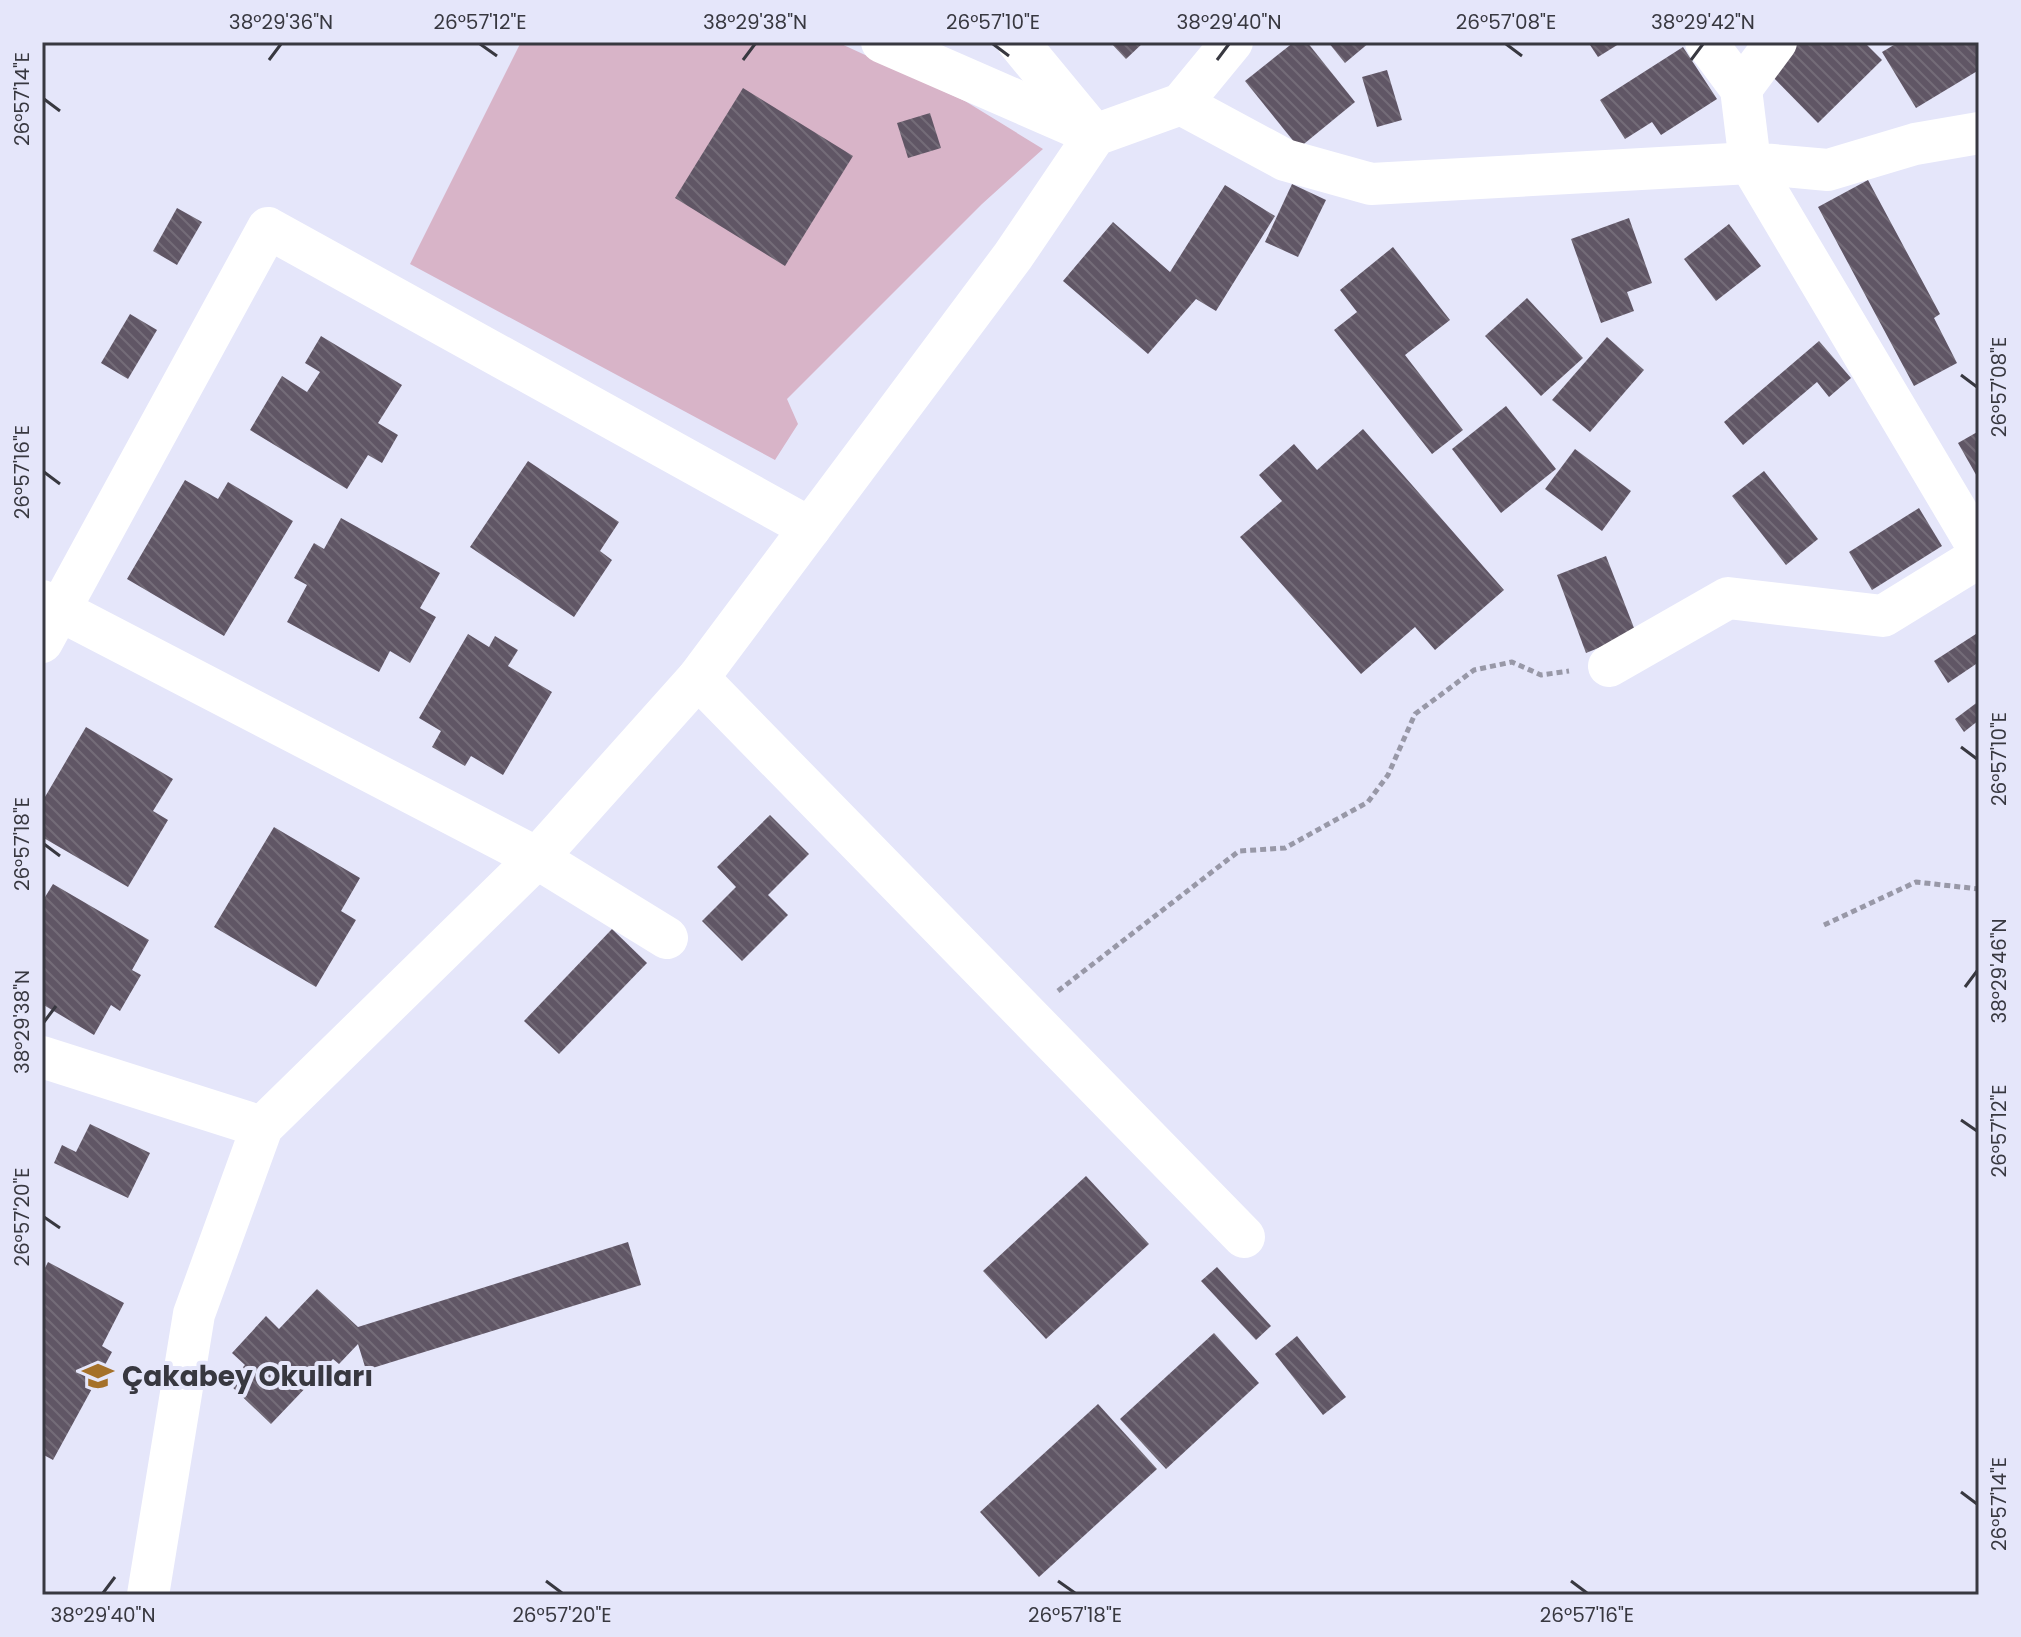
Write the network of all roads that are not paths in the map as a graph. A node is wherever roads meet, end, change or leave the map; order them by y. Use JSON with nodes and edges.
{"nodes":[{"id":1,"x":882,"y":42,"type":"edge"},
{"id":2,"x":1018,"y":42,"type":"edge"},
{"id":3,"x":1232,"y":42,"type":"edge"},
{"id":4,"x":1706,"y":42,"type":"edge"},
{"id":5,"x":1776,"y":42,"type":"edge"},
{"id":6,"x":1741,"y":89,"type":"junction"},
{"id":7,"x":1181,"y":104,"type":"junction"},
{"id":8,"x":1979,"y":133,"type":"edge"},
{"id":9,"x":1095,"y":135,"type":"junction"},
{"id":10,"x":1750,"y":163,"type":"junction"},
{"id":11,"x":810,"y":528,"type":"junction"},
{"id":12,"x":1979,"y":549,"type":"edge"},
{"id":13,"x":1979,"y":557,"type":"edge"},
{"id":14,"x":47,"y":618,"type":"edge"},
{"id":15,"x":1609,"y":666,"type":"road end"},
{"id":16,"x":698,"y":678,"type":"junction"},
{"id":17,"x":537,"y":858,"type":"junction"},
{"id":18,"x":667,"y":938,"type":"dead end"},
{"id":19,"x":42,"y":1057,"type":"edge"},
{"id":20,"x":262,"y":1127,"type":"junction"},
{"id":21,"x":1244,"y":1237,"type":"dead end"},
{"id":22,"x":148,"y":1595,"type":"edge"}],
"edges":[{"from":1,"to":9,"type":"street"},
{"from":2,"to":9,"type":"street"},
{"from":3,"to":7,"type":"street"},
{"from":4,"to":6,"type":"street"},
{"from":5,"to":6,"type":"street"},
{"from":6,"to":10,"type":"street"},
{"from":7,"to":9,"type":"street"},
{"from":7,"to":10,"type":"street"},
{"from":8,"to":10,"type":"street"},
{"from":9,"to":11,"type":"street"},
{"from":10,"to":12,"type":"street"},
{"from":11,"to":14,"type":"street"},
{"from":11,"to":16,"type":"street"},
{"from":13,"to":15,"type":"street"},
{"from":14,"to":17,"type":"street"},
{"from":16,"to":17,"type":"street"},
{"from":16,"to":21,"type":"street"},
{"from":17,"to":18,"type":"street"},
{"from":17,"to":20,"type":"street"},
{"from":19,"to":20,"type":"street"},
{"from":20,"to":22,"type":"street"}]}
